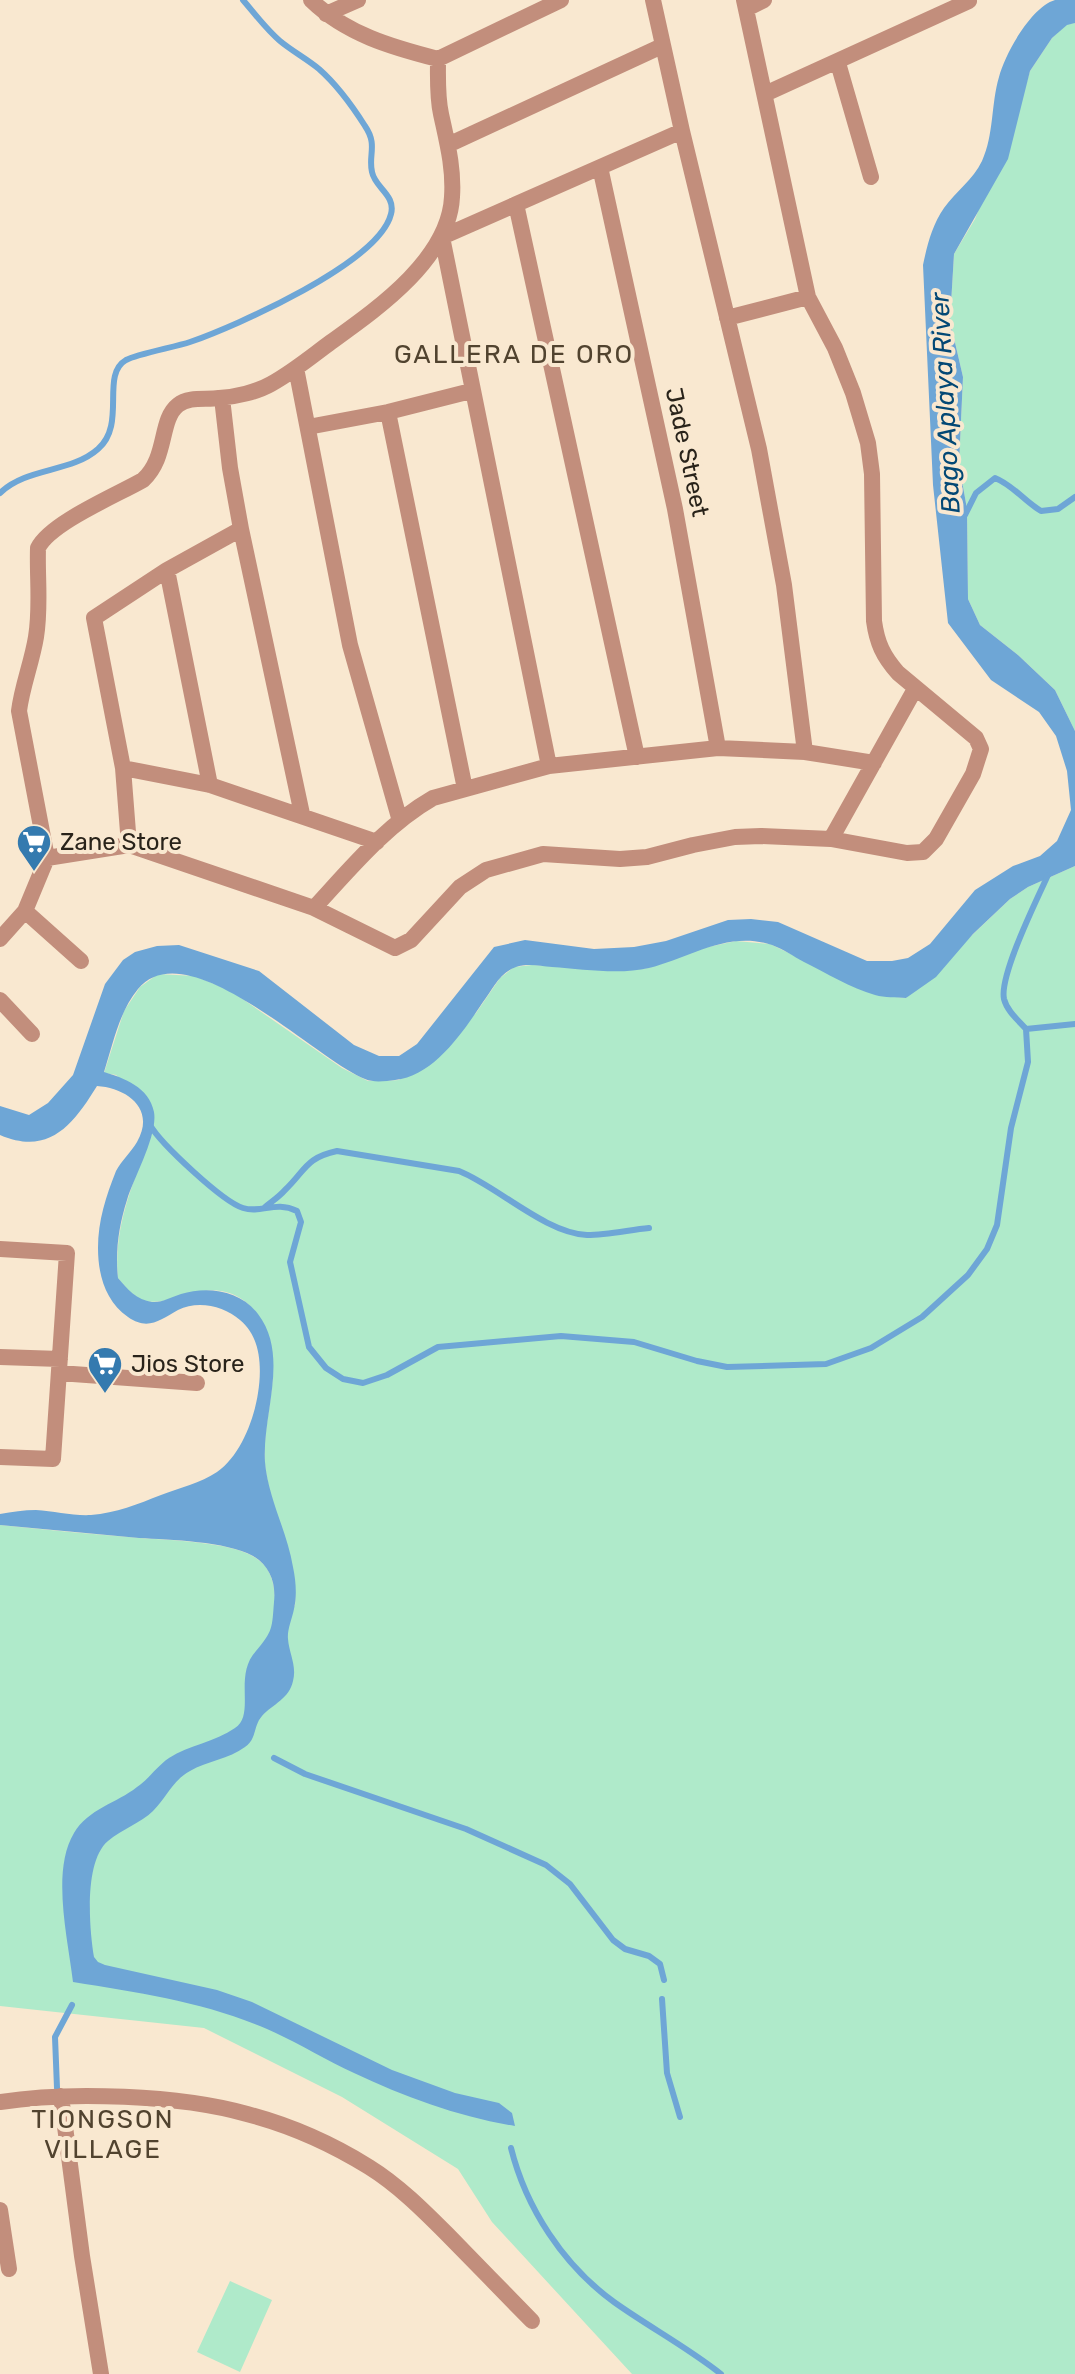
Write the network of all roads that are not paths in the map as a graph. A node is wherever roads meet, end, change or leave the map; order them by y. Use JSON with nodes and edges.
{"nodes":[{"id":1,"x":311,"y":0,"type":"edge"},
{"id":2,"x":358,"y":0,"type":"edge"},
{"id":3,"x":561,"y":0,"type":"edge"},
{"id":4,"x":653,"y":0,"type":"edge"},
{"id":5,"x":764,"y":0,"type":"edge"},
{"id":6,"x":969,"y":1,"type":"edge"},
{"id":7,"x":745,"y":4,"type":"edge"},
{"id":8,"x":326,"y":14,"type":"junction"},
{"id":9,"x":662,"y":46,"type":"junction"},
{"id":10,"x":438,"y":59,"type":"junction"},
{"id":11,"x":838,"y":63,"type":"junction"},
{"id":12,"x":765,"y":94,"type":"junction"},
{"id":13,"x":682,"y":131,"type":"junction"},
{"id":14,"x":450,"y":144,"type":"junction"},
{"id":15,"x":600,"y":167,"type":"junction"},
{"id":16,"x":871,"y":177,"type":"dead end"},
{"id":17,"x":516,"y":204,"type":"junction"},
{"id":18,"x":442,"y":237,"type":"junction"},
{"id":19,"x":808,"y":297,"type":"junction"},
{"id":20,"x":727,"y":318,"type":"junction"},
{"id":21,"x":296,"y":368,"type":"junction"},
{"id":22,"x":471,"y":391,"type":"junction"},
{"id":23,"x":222,"y":398,"type":"junction"},
{"id":24,"x":388,"y":412,"type":"junction"},
{"id":25,"x":308,"y":427,"type":"junction"},
{"id":26,"x":241,"y":529,"type":"junction"},
{"id":27,"x":167,"y":570,"type":"junction"},
{"id":28,"x":915,"y":689,"type":"junction"},
{"id":29,"x":0,"y":711,"type":"edge"},
{"id":30,"x":19,"y":711,"type":"junction"},
{"id":31,"x":718,"y":748,"type":"junction"},
{"id":32,"x":805,"y":752,"type":"junction"},
{"id":33,"x":637,"y":757,"type":"junction"},
{"id":34,"x":874,"y":763,"type":"junction"},
{"id":35,"x":549,"y":766,"type":"junction"},
{"id":36,"x":123,"y":768,"type":"junction"},
{"id":37,"x":210,"y":785,"type":"junction"},
{"id":38,"x":465,"y":789,"type":"junction"},
{"id":39,"x":302,"y":814,"type":"junction"},
{"id":40,"x":400,"y":821,"type":"junction"},
{"id":41,"x":831,"y":839,"type":"junction"},
{"id":42,"x":377,"y":842,"type":"junction"},
{"id":43,"x":129,"y":845,"type":"junction"},
{"id":44,"x":47,"y":858,"type":"junction"},
{"id":45,"x":314,"y":908,"type":"junction"},
{"id":46,"x":25,"y":911,"type":"junction"},
{"id":47,"x":0,"y":939,"type":"edge"},
{"id":48,"x":81,"y":961,"type":"dead end"},
{"id":49,"x":0,"y":1000,"type":"edge"},
{"id":50,"x":32,"y":1034,"type":"dead end"},
{"id":51,"x":0,"y":1249,"type":"edge"},
{"id":52,"x":0,"y":1357,"type":"edge"},
{"id":53,"x":59,"y":1366,"type":"junction"},
{"id":54,"x":197,"y":1383,"type":"dead end"},
{"id":55,"x":0,"y":1457,"type":"edge"},
{"id":56,"x":61,"y":2096,"type":"junction"},
{"id":57,"x":0,"y":2102,"type":"edge"},
{"id":58,"x":0,"y":2210,"type":"edge"},
{"id":59,"x":9,"y":2269,"type":"dead end"},
{"id":60,"x":532,"y":2321,"type":"dead end"},
{"id":61,"x":101,"y":2374,"type":"edge"}],
"edges":[{"from":1,"to":8,"type":"street"},
{"from":2,"to":8,"type":"street"},
{"from":3,"to":10,"type":"street"},
{"from":4,"to":9,"type":"street"},
{"from":5,"to":7,"type":"street"},
{"from":6,"to":11,"type":"street"},
{"from":7,"to":12,"type":"street"},
{"from":8,"to":10,"type":"street"},
{"from":9,"to":13,"type":"street"},
{"from":9,"to":14,"type":"street"},
{"from":10,"to":14,"type":"street"},
{"from":11,"to":12,"type":"street"},
{"from":11,"to":16,"type":"street"},
{"from":12,"to":19,"type":"street"},
{"from":13,"to":15,"type":"street"},
{"from":13,"to":20,"type":"street"},
{"from":14,"to":18,"type":"street"},
{"from":15,"to":17,"type":"street"},
{"from":15,"to":31,"type":"street","name":"Jade Street"},
{"from":17,"to":18,"type":"street"},
{"from":17,"to":33,"type":"street"},
{"from":18,"to":21,"type":"street"},
{"from":18,"to":22,"type":"street"},
{"from":19,"to":20,"type":"street"},
{"from":19,"to":28,"type":"street"},
{"from":20,"to":32,"type":"street"},
{"from":21,"to":23,"type":"street"},
{"from":21,"to":25,"type":"street"},
{"from":22,"to":24,"type":"street"},
{"from":22,"to":35,"type":"street"},
{"from":23,"to":26,"type":"street"},
{"from":23,"to":30,"type":"street"},
{"from":24,"to":25,"type":"street"},
{"from":24,"to":38,"type":"street"},
{"from":25,"to":40,"type":"street"},
{"from":26,"to":27,"type":"street"},
{"from":26,"to":39,"type":"street"},
{"from":27,"to":36,"type":"street"},
{"from":27,"to":37,"type":"street"},
{"from":28,"to":34,"type":"street"},
{"from":28,"to":41,"type":"street"},
{"from":29,"to":30,"type":"street"},
{"from":30,"to":44,"type":"street"},
{"from":31,"to":32,"type":"street"},
{"from":31,"to":33,"type":"street"},
{"from":32,"to":34,"type":"street"},
{"from":33,"to":35,"type":"street"},
{"from":34,"to":41,"type":"street"},
{"from":35,"to":38,"type":"street"},
{"from":36,"to":37,"type":"street"},
{"from":36,"to":43,"type":"street"},
{"from":37,"to":39,"type":"street"},
{"from":38,"to":40,"type":"street"},
{"from":39,"to":42,"type":"street"},
{"from":40,"to":42,"type":"street"},
{"from":41,"to":45,"type":"street"},
{"from":42,"to":45,"type":"street"},
{"from":43,"to":44,"type":"street"},
{"from":43,"to":45,"type":"street"},
{"from":44,"to":46,"type":"street"},
{"from":46,"to":47,"type":"street"},
{"from":46,"to":48,"type":"street"},
{"from":49,"to":50,"type":"street"},
{"from":51,"to":53,"type":"street"},
{"from":52,"to":53,"type":"street"},
{"from":53,"to":54,"type":"street"},
{"from":53,"to":55,"type":"street"},
{"from":56,"to":57,"type":"street"},
{"from":56,"to":60,"type":"street"},
{"from":56,"to":61,"type":"street"},
{"from":58,"to":59,"type":"street"}]}
